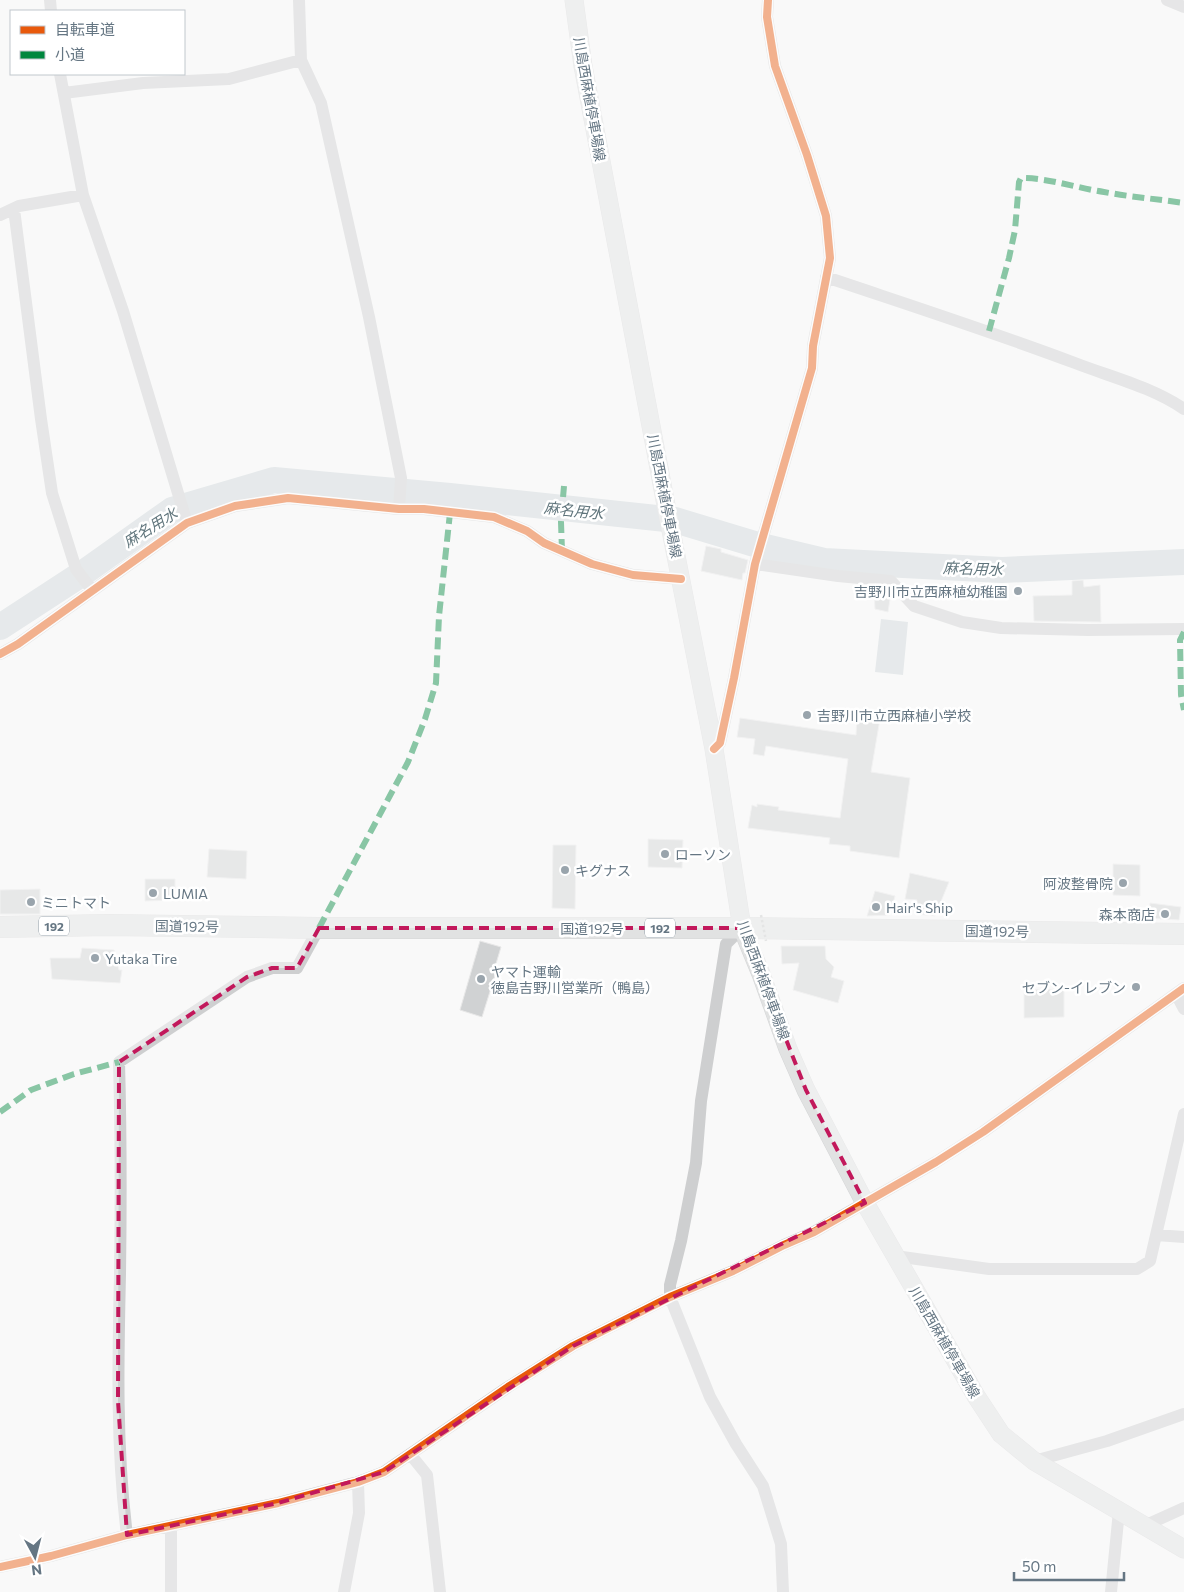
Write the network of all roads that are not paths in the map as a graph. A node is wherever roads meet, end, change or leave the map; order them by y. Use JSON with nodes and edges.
{"nodes":[{"id":1,"x":299,"y":0,"type":"edge"},
{"id":2,"x":574,"y":0,"type":"edge"},
{"id":3,"x":768,"y":0,"type":"edge"},
{"id":4,"x":1167,"y":0,"type":"edge"},
{"id":5,"x":1184,"y":7,"type":"edge"},
{"id":6,"x":301,"y":60,"type":"junction"},
{"id":7,"x":60,"y":75,"type":"edge"},
{"id":8,"x":64,"y":93,"type":"junction"},
{"id":9,"x":83,"y":195,"type":"junction"},
{"id":10,"x":14,"y":209,"type":"junction"},
{"id":11,"x":0,"y":215,"type":"edge"},
{"id":12,"x":826,"y":277,"type":"junction"},
{"id":13,"x":1184,"y":409,"type":"edge"},
{"id":14,"x":399,"y":509,"type":"junction"},
{"id":15,"x":187,"y":523,"type":"junction"},
{"id":16,"x":756,"y":561,"type":"junction"},
{"id":17,"x":681,"y":579,"type":"junction"},
{"id":18,"x":90,"y":588,"type":"junction"},
{"id":19,"x":1184,"y":629,"type":"edge"},
{"id":20,"x":0,"y":654,"type":"edge"},
{"id":21,"x":714,"y":749,"type":"junction"},
{"id":22,"x":0,"y":927,"type":"edge"},
{"id":23,"x":319,"y":928,"type":"junction"},
{"id":24,"x":742,"y":928,"type":"junction"},
{"id":25,"x":1184,"y":934,"type":"edge"},
{"id":26,"x":1180,"y":991,"type":"edge"},
{"id":27,"x":1184,"y":1009,"type":"edge"},
{"id":28,"x":1184,"y":1114,"type":"edge"},
{"id":29,"x":1178,"y":1165,"type":"edge"},
{"id":30,"x":865,"y":1203,"type":"junction"},
{"id":31,"x":1156,"y":1235,"type":"junction"},
{"id":32,"x":1184,"y":1237,"type":"edge"},
{"id":33,"x":895,"y":1256,"type":"junction"},
{"id":34,"x":670,"y":1297,"type":"junction"},
{"id":35,"x":1184,"y":1414,"type":"edge"},
{"id":36,"x":410,"y":1454,"type":"junction"},
{"id":37,"x":1034,"y":1461,"type":"junction"},
{"id":38,"x":358,"y":1482,"type":"junction"},
{"id":39,"x":1184,"y":1508,"type":"edge"},
{"id":40,"x":1119,"y":1511,"type":"junction"},
{"id":41,"x":171,"y":1526,"type":"junction"},
{"id":42,"x":1144,"y":1526,"type":"junction"},
{"id":43,"x":127,"y":1535,"type":"junction"},
{"id":44,"x":1184,"y":1549,"type":"edge"},
{"id":45,"x":0,"y":1566,"type":"edge"},
{"id":46,"x":171,"y":1592,"type":"edge"},
{"id":47,"x":344,"y":1592,"type":"edge"},
{"id":48,"x":440,"y":1592,"type":"edge"},
{"id":49,"x":783,"y":1592,"type":"edge"},
{"id":50,"x":1111,"y":1592,"type":"edge"}],
"edges":[{"from":1,"to":6,"type":"street"},
{"from":2,"to":17,"type":"main road","name":"川島西麻植停車場線"},
{"from":3,"to":12,"type":"street"},
{"from":4,"to":5,"type":"street"},
{"from":6,"to":8,"type":"street"},
{"from":6,"to":14,"type":"street"},
{"from":7,"to":8,"type":"street"},
{"from":8,"to":9,"type":"street"},
{"from":9,"to":10,"type":"street"},
{"from":9,"to":15,"type":"street"},
{"from":10,"to":11,"type":"street"},
{"from":10,"to":18,"type":"street"},
{"from":12,"to":13,"type":"street"},
{"from":12,"to":16,"type":"street"},
{"from":14,"to":15,"type":"street"},
{"from":14,"to":17,"type":"street"},
{"from":15,"to":18,"type":"street"},
{"from":16,"to":19,"type":"street"},
{"from":16,"to":21,"type":"street"},
{"from":17,"to":21,"type":"main road","name":"川島西麻植停車場線"},
{"from":18,"to":20,"type":"street"},
{"from":21,"to":24,"type":"main road","name":"川島西麻植停車場線"},
{"from":22,"to":23,"type":"highway","name":"国道192号","number":"192"},
{"from":23,"to":24,"type":"highway","name":"国道192号","number":"192"},
{"from":23,"to":43,"type":"street"},
{"from":24,"to":25,"type":"highway","name":"国道192号","number":"192"},
{"from":24,"to":30,"type":"main road","name":"川島西麻植停車場線"},
{"from":24,"to":34,"type":"street"},
{"from":26,"to":27,"type":"street"},
{"from":26,"to":30,"type":"street"},
{"from":28,"to":29,"type":"street"},
{"from":29,"to":31,"type":"street"},
{"from":30,"to":33,"type":"main road","name":"川島西麻植停車場線"},
{"from":30,"to":34,"type":"street"},
{"from":31,"to":32,"type":"street"},
{"from":31,"to":33,"type":"street"},
{"from":33,"to":37,"type":"main road","name":"川島西麻植停車場線"},
{"from":34,"to":36,"type":"street"},
{"from":34,"to":49,"type":"street"},
{"from":35,"to":37,"type":"street"},
{"from":36,"to":38,"type":"street"},
{"from":36,"to":48,"type":"street"},
{"from":37,"to":40,"type":"main road","name":"川島西麻植停車場線"},
{"from":38,"to":41,"type":"street"},
{"from":38,"to":47,"type":"street"},
{"from":39,"to":42,"type":"street"},
{"from":40,"to":42,"type":"main road","name":"川島西麻植停車場線"},
{"from":40,"to":50,"type":"street"},
{"from":41,"to":43,"type":"street"},
{"from":41,"to":46,"type":"street"},
{"from":42,"to":44,"type":"main road","name":"川島西麻植停車場線"},
{"from":43,"to":45,"type":"street"}]}
